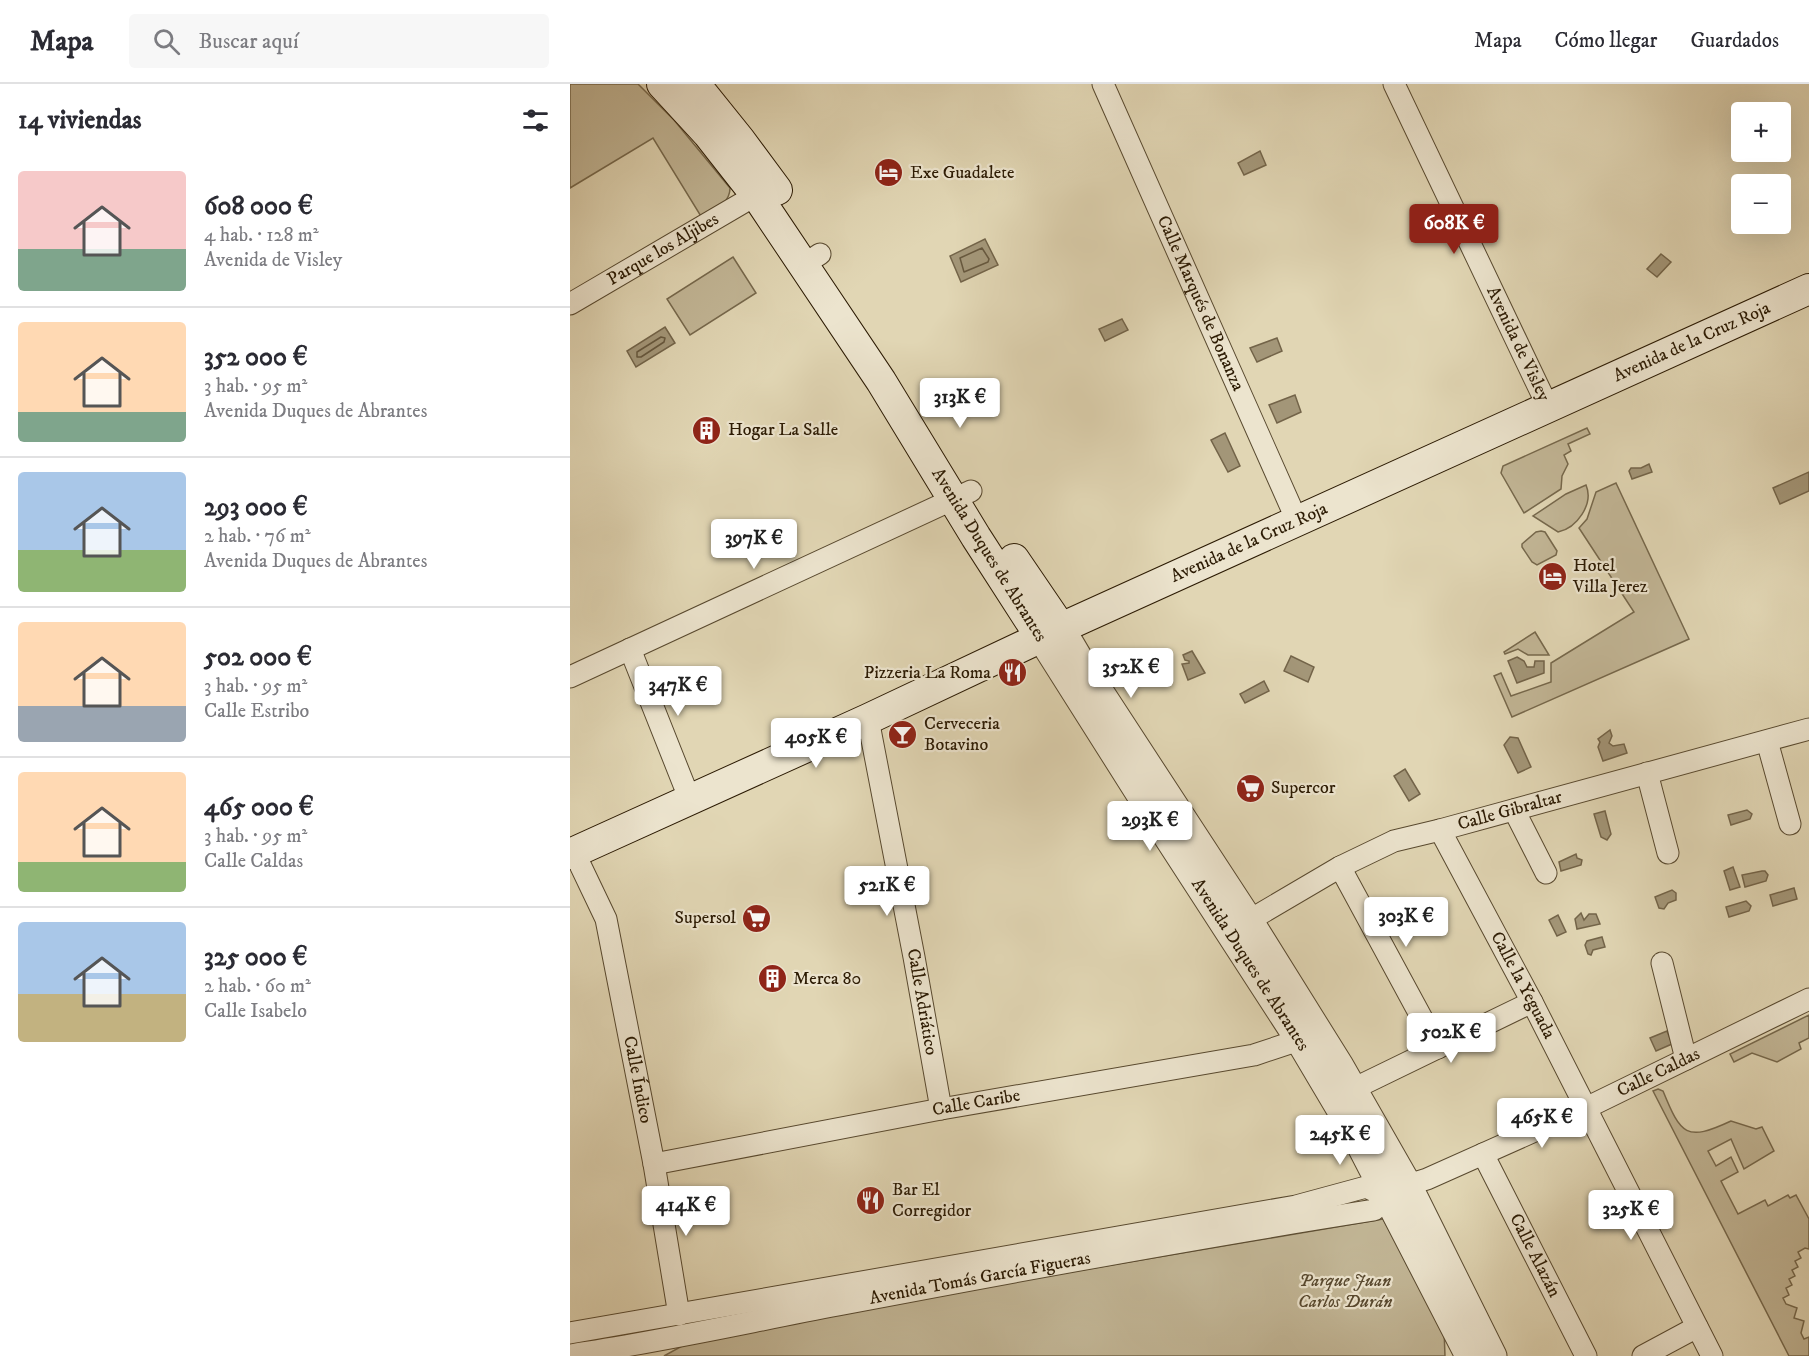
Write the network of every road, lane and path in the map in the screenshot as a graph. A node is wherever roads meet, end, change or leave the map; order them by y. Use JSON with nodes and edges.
{"nodes":[{"id":1,"x":662,"y":84,"type":"edge"},
{"id":2,"x":694,"y":84,"type":"edge"},
{"id":3,"x":1103,"y":84,"type":"edge"},
{"id":4,"x":1394,"y":84,"type":"edge"},
{"id":5,"x":756,"y":195,"type":"junction"},
{"id":6,"x":812,"y":260,"type":"junction"},
{"id":7,"x":1809,"y":290,"type":"edge"},
{"id":8,"x":570,"y":304,"type":"edge"},
{"id":9,"x":1549,"y":409,"type":"junction"},
{"id":10,"x":962,"y":495,"type":"junction"},
{"id":11,"x":1298,"y":523,"type":"junction"},
{"id":12,"x":1051,"y":633,"type":"junction"},
{"id":13,"x":630,"y":649,"type":"junction"},
{"id":14,"x":570,"y":677,"type":"edge"},
{"id":15,"x":868,"y":719,"type":"junction"},
{"id":16,"x":1809,"y":729,"type":"edge"},
{"id":17,"x":1767,"y":741,"type":"junction"},
{"id":18,"x":1647,"y":773,"type":"junction"},
{"id":19,"x":690,"y":800,"type":"junction"},
{"id":20,"x":1514,"y":810,"type":"junction"},
{"id":21,"x":1790,"y":824,"type":"dead end"},
{"id":22,"x":1440,"y":830,"type":"junction"},
{"id":23,"x":572,"y":853,"type":"edge"},
{"id":24,"x":1668,"y":853,"type":"dead end"},
{"id":25,"x":1340,"y":867,"type":"junction"},
{"id":26,"x":1546,"y":873,"type":"dead end"},
{"id":27,"x":1240,"y":926,"type":"junction"},
{"id":28,"x":1662,"y":963,"type":"dead end"},
{"id":29,"x":1809,"y":999,"type":"edge"},
{"id":30,"x":1532,"y":1002,"type":"junction"},
{"id":31,"x":1308,"y":1035,"type":"junction"},
{"id":32,"x":1438,"y":1048,"type":"junction"},
{"id":33,"x":1686,"y":1059,"type":"junction"},
{"id":34,"x":1353,"y":1089,"type":"junction"},
{"id":35,"x":1586,"y":1108,"type":"junction"},
{"id":36,"x":942,"y":1109,"type":"junction"},
{"id":37,"x":1365,"y":1153,"type":"junction"},
{"id":38,"x":1483,"y":1154,"type":"junction"},
{"id":39,"x":654,"y":1164,"type":"junction"},
{"id":40,"x":1397,"y":1191,"type":"junction"},
{"id":41,"x":1337,"y":1195,"type":"junction"},
{"id":42,"x":679,"y":1315,"type":"junction"},
{"id":43,"x":639,"y":1321,"type":"junction"},
{"id":44,"x":1697,"y":1327,"type":"junction"},
{"id":45,"x":570,"y":1333,"type":"edge"},
{"id":46,"x":644,"y":1350,"type":"edge"},
{"id":47,"x":570,"y":1355,"type":"edge"},
{"id":48,"x":1468,"y":1356,"type":"edge"},
{"id":49,"x":1493,"y":1356,"type":"edge"},
{"id":50,"x":1586,"y":1356,"type":"edge"},
{"id":51,"x":1643,"y":1356,"type":"edge"},
{"id":52,"x":1712,"y":1356,"type":"edge"}],
"edges":[{"from":1,"to":5,"type":"main road","name":"Avenida Duques de Abrantes"},
{"from":2,"to":6,"type":"main road","name":"Avenida Duques de Abrantes"},
{"from":3,"to":11,"type":"street","name":"Calle Marqués de Bonanza"},
{"from":4,"to":9,"type":"street","name":"Avenida de Visley"},
{"from":5,"to":6,"type":"main road","name":"Avenida Duques de Abrantes"},
{"from":5,"to":8,"type":"street","name":"Parque los Aljibes"},
{"from":6,"to":10,"type":"main road","name":"Avenida Duques de Abrantes"},
{"from":7,"to":9,"type":"main road","name":"Avenida de la Cruz Roja"},
{"from":9,"to":11,"type":"main road","name":"Avenida de la Cruz Roja"},
{"from":10,"to":12,"type":"main road","name":"Avenida Duques de Abrantes"},
{"from":10,"to":13,"type":"street"},
{"from":11,"to":12,"type":"main road","name":"Avenida de la Cruz Roja"},
{"from":12,"to":15,"type":"main road","name":"Avenida de la Cruz Roja"},
{"from":12,"to":27,"type":"street","name":"Avenida Duques de Abrantes"},
{"from":13,"to":14,"type":"street"},
{"from":13,"to":19,"type":"street"},
{"from":15,"to":19,"type":"main road","name":"Avenida de la Cruz Roja"},
{"from":15,"to":36,"type":"street","name":"Calle Adriático"},
{"from":16,"to":17,"type":"street","name":"Calle Gibraltar"},
{"from":17,"to":18,"type":"street","name":"Calle Gibraltar"},
{"from":17,"to":21,"type":"street"},
{"from":18,"to":20,"type":"street","name":"Calle Gibraltar"},
{"from":18,"to":24,"type":"street"},
{"from":19,"to":23,"type":"main road","name":"Avenida de la Cruz Roja"},
{"from":20,"to":22,"type":"street","name":"Calle Gibraltar"},
{"from":20,"to":26,"type":"street"},
{"from":22,"to":25,"type":"street","name":"Calle Gibraltar"},
{"from":22,"to":30,"type":"street","name":"Calle la Yeguada"},
{"from":23,"to":39,"type":"street","name":"Calle Índico"},
{"from":25,"to":27,"type":"street","name":"Calle Gibraltar"},
{"from":25,"to":32,"type":"street"},
{"from":27,"to":31,"type":"street","name":"Avenida Duques de Abrantes"},
{"from":28,"to":33,"type":"street"},
{"from":29,"to":33,"type":"street","name":"Calle Caldas"},
{"from":30,"to":32,"type":"street"},
{"from":30,"to":35,"type":"street","name":"Calle la Yeguada"},
{"from":31,"to":34,"type":"street","name":"Avenida Duques de Abrantes"},
{"from":31,"to":36,"type":"street","name":"Calle Caribe"},
{"from":31,"to":37,"type":"street","name":"Avenida Duques de Abrantes"},
{"from":32,"to":34,"type":"street"},
{"from":33,"to":35,"type":"street","name":"Calle Caldas"},
{"from":34,"to":40,"type":"street","name":"Avenida Duques de Abrantes"},
{"from":35,"to":38,"type":"street","name":"Calle Caldas"},
{"from":35,"to":44,"type":"street","name":"Calle la Yeguada"},
{"from":36,"to":39,"type":"street","name":"Calle Caribe"},
{"from":37,"to":40,"type":"street","name":"Avenida Duques de Abrantes"},
{"from":37,"to":41,"type":"street"},
{"from":38,"to":40,"type":"street","name":"Calle Caldas"},
{"from":38,"to":50,"type":"street","name":"Calle Alazán"},
{"from":39,"to":42,"type":"street","name":"Calle Índico"},
{"from":40,"to":41,"type":"street","name":"Avenida Tomás García Figueras"},
{"from":40,"to":46,"type":"street","name":"Avenida Tomás García Figueras"},
{"from":40,"to":48,"type":"street","name":"Avenida Duques de Abrantes"},
{"from":40,"to":49,"type":"street","name":"Avenida Duques de Abrantes"},
{"from":41,"to":42,"type":"street","name":"Avenida Tomás García Figueras"},
{"from":42,"to":43,"type":"street","name":"Avenida Tomás García Figueras"},
{"from":43,"to":45,"type":"street","name":"Avenida Tomás García Figueras"},
{"from":43,"to":46,"type":"street"},
{"from":44,"to":51,"type":"street"},
{"from":44,"to":52,"type":"street","name":"Calle la Yeguada"},
{"from":46,"to":47,"type":"street","name":"Avenida Tomás García Figueras"}]}
